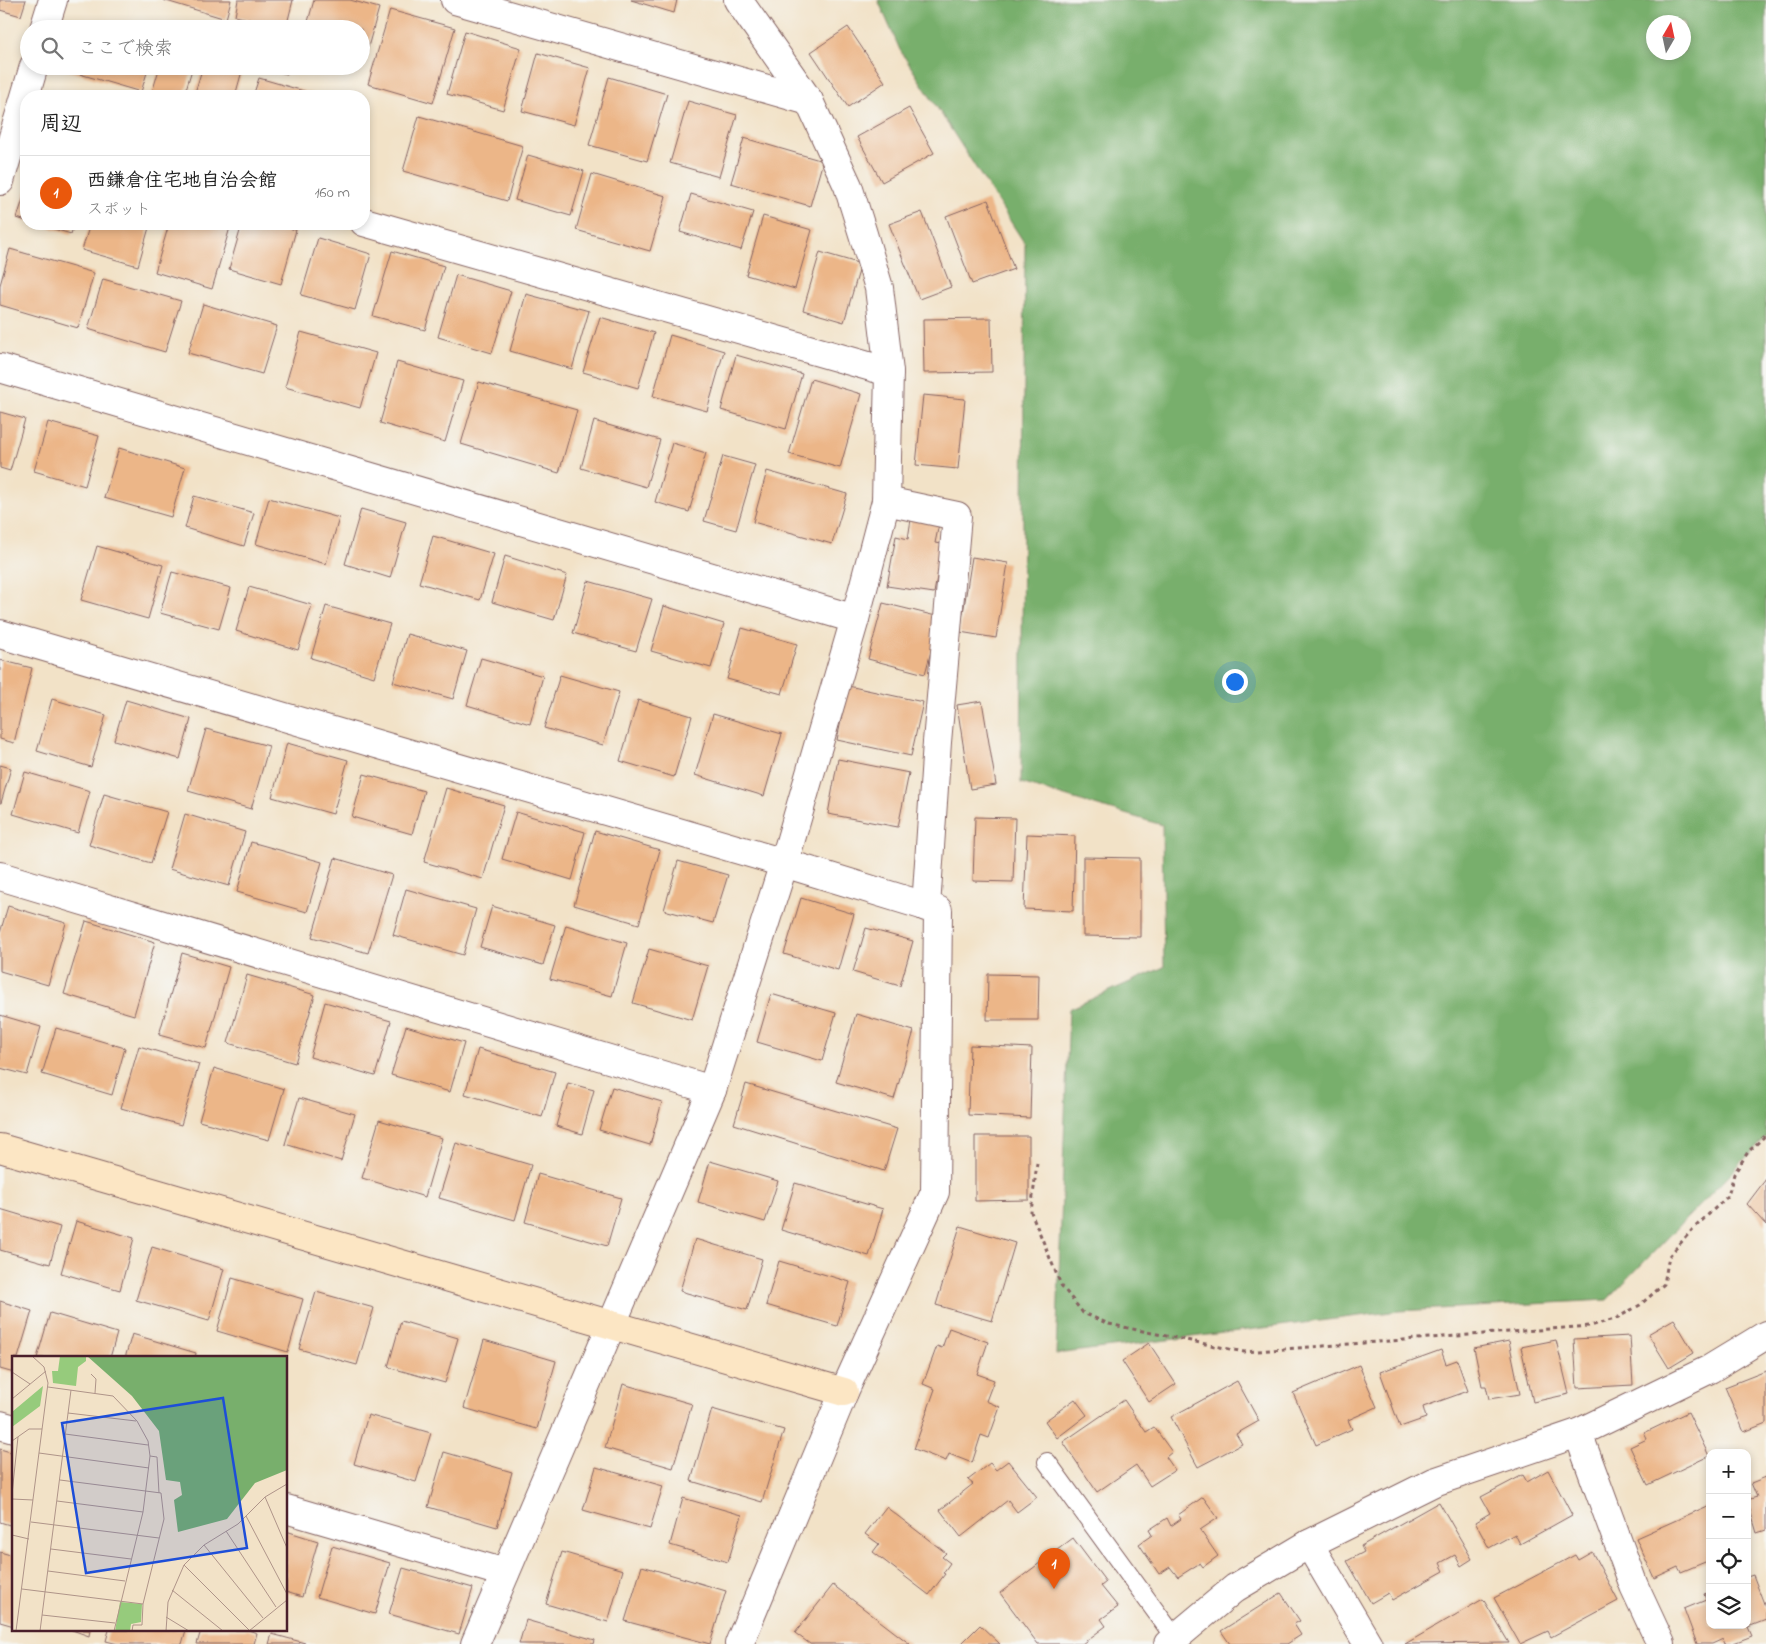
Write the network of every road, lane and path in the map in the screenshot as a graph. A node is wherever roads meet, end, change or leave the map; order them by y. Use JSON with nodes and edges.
{"nodes":[{"id":1,"x":53,"y":0,"type":"edge"},
{"id":2,"x":455,"y":0,"type":"edge"},
{"id":3,"x":738,"y":0,"type":"edge"},
{"id":4,"x":47,"y":20,"type":"edge"},
{"id":5,"x":32,"y":75,"type":"edge"},
{"id":6,"x":29,"y":90,"type":"edge"},
{"id":7,"x":809,"y":101,"type":"junction"},
{"id":8,"x":20,"y":129,"type":"edge"},
{"id":9,"x":0,"y":181,"type":"edge"},
{"id":10,"x":370,"y":224,"type":"edge"},
{"id":11,"x":0,"y":368,"type":"edge"},
{"id":12,"x":889,"y":372,"type":"junction"},
{"id":13,"x":886,"y":501,"type":"junction"},
{"id":14,"x":855,"y":619,"type":"junction"},
{"id":15,"x":0,"y":634,"type":"edge"},
{"id":16,"x":784,"y":863,"type":"junction"},
{"id":17,"x":0,"y":876,"type":"edge"},
{"id":18,"x":926,"y":907,"type":"junction"},
{"id":19,"x":712,"y":1090,"type":"junction"},
{"id":20,"x":1766,"y":1135,"type":"edge"},
{"id":21,"x":0,"y":1148,"type":"edge"},
{"id":22,"x":1037,"y":1163,"type":"dead end"},
{"id":23,"x":611,"y":1325,"type":"junction"},
{"id":24,"x":1766,"y":1335,"type":"edge"},
{"id":25,"x":844,"y":1392,"type":"junction"},
{"id":26,"x":1578,"y":1434,"type":"junction"},
{"id":27,"x":1047,"y":1462,"type":"dead end"},
{"id":28,"x":288,"y":1510,"type":"edge"},
{"id":29,"x":1309,"y":1544,"type":"junction"},
{"id":30,"x":505,"y":1573,"type":"junction"},
{"id":31,"x":1171,"y":1641,"type":"edge"},
{"id":32,"x":475,"y":1644,"type":"edge"},
{"id":33,"x":739,"y":1644,"type":"edge"},
{"id":34,"x":1368,"y":1644,"type":"edge"},
{"id":35,"x":1661,"y":1644,"type":"edge"}],
"edges":[{"from":1,"to":4,"type":"street"},
{"from":2,"to":7,"type":"street"},
{"from":3,"to":7,"type":"street"},
{"from":5,"to":6,"type":"street"},
{"from":7,"to":12,"type":"street"},
{"from":8,"to":9,"type":"street"},
{"from":10,"to":12,"type":"street"},
{"from":11,"to":14,"type":"street"},
{"from":12,"to":13,"type":"street"},
{"from":13,"to":14,"type":"street"},
{"from":13,"to":18,"type":"street"},
{"from":14,"to":16,"type":"street"},
{"from":15,"to":16,"type":"street"},
{"from":16,"to":18,"type":"street"},
{"from":16,"to":19,"type":"street"},
{"from":17,"to":19,"type":"street"},
{"from":18,"to":25,"type":"street"},
{"from":19,"to":23,"type":"street"},
{"from":20,"to":22,"type":"path"},
{"from":21,"to":23,"type":"street"},
{"from":23,"to":25,"type":"street"},
{"from":23,"to":30,"type":"street"},
{"from":24,"to":26,"type":"street"},
{"from":25,"to":33,"type":"street"},
{"from":26,"to":29,"type":"street"},
{"from":26,"to":35,"type":"street"},
{"from":27,"to":31,"type":"lane"},
{"from":28,"to":30,"type":"street"},
{"from":29,"to":31,"type":"street"},
{"from":29,"to":34,"type":"street"},
{"from":30,"to":32,"type":"street"}]}
